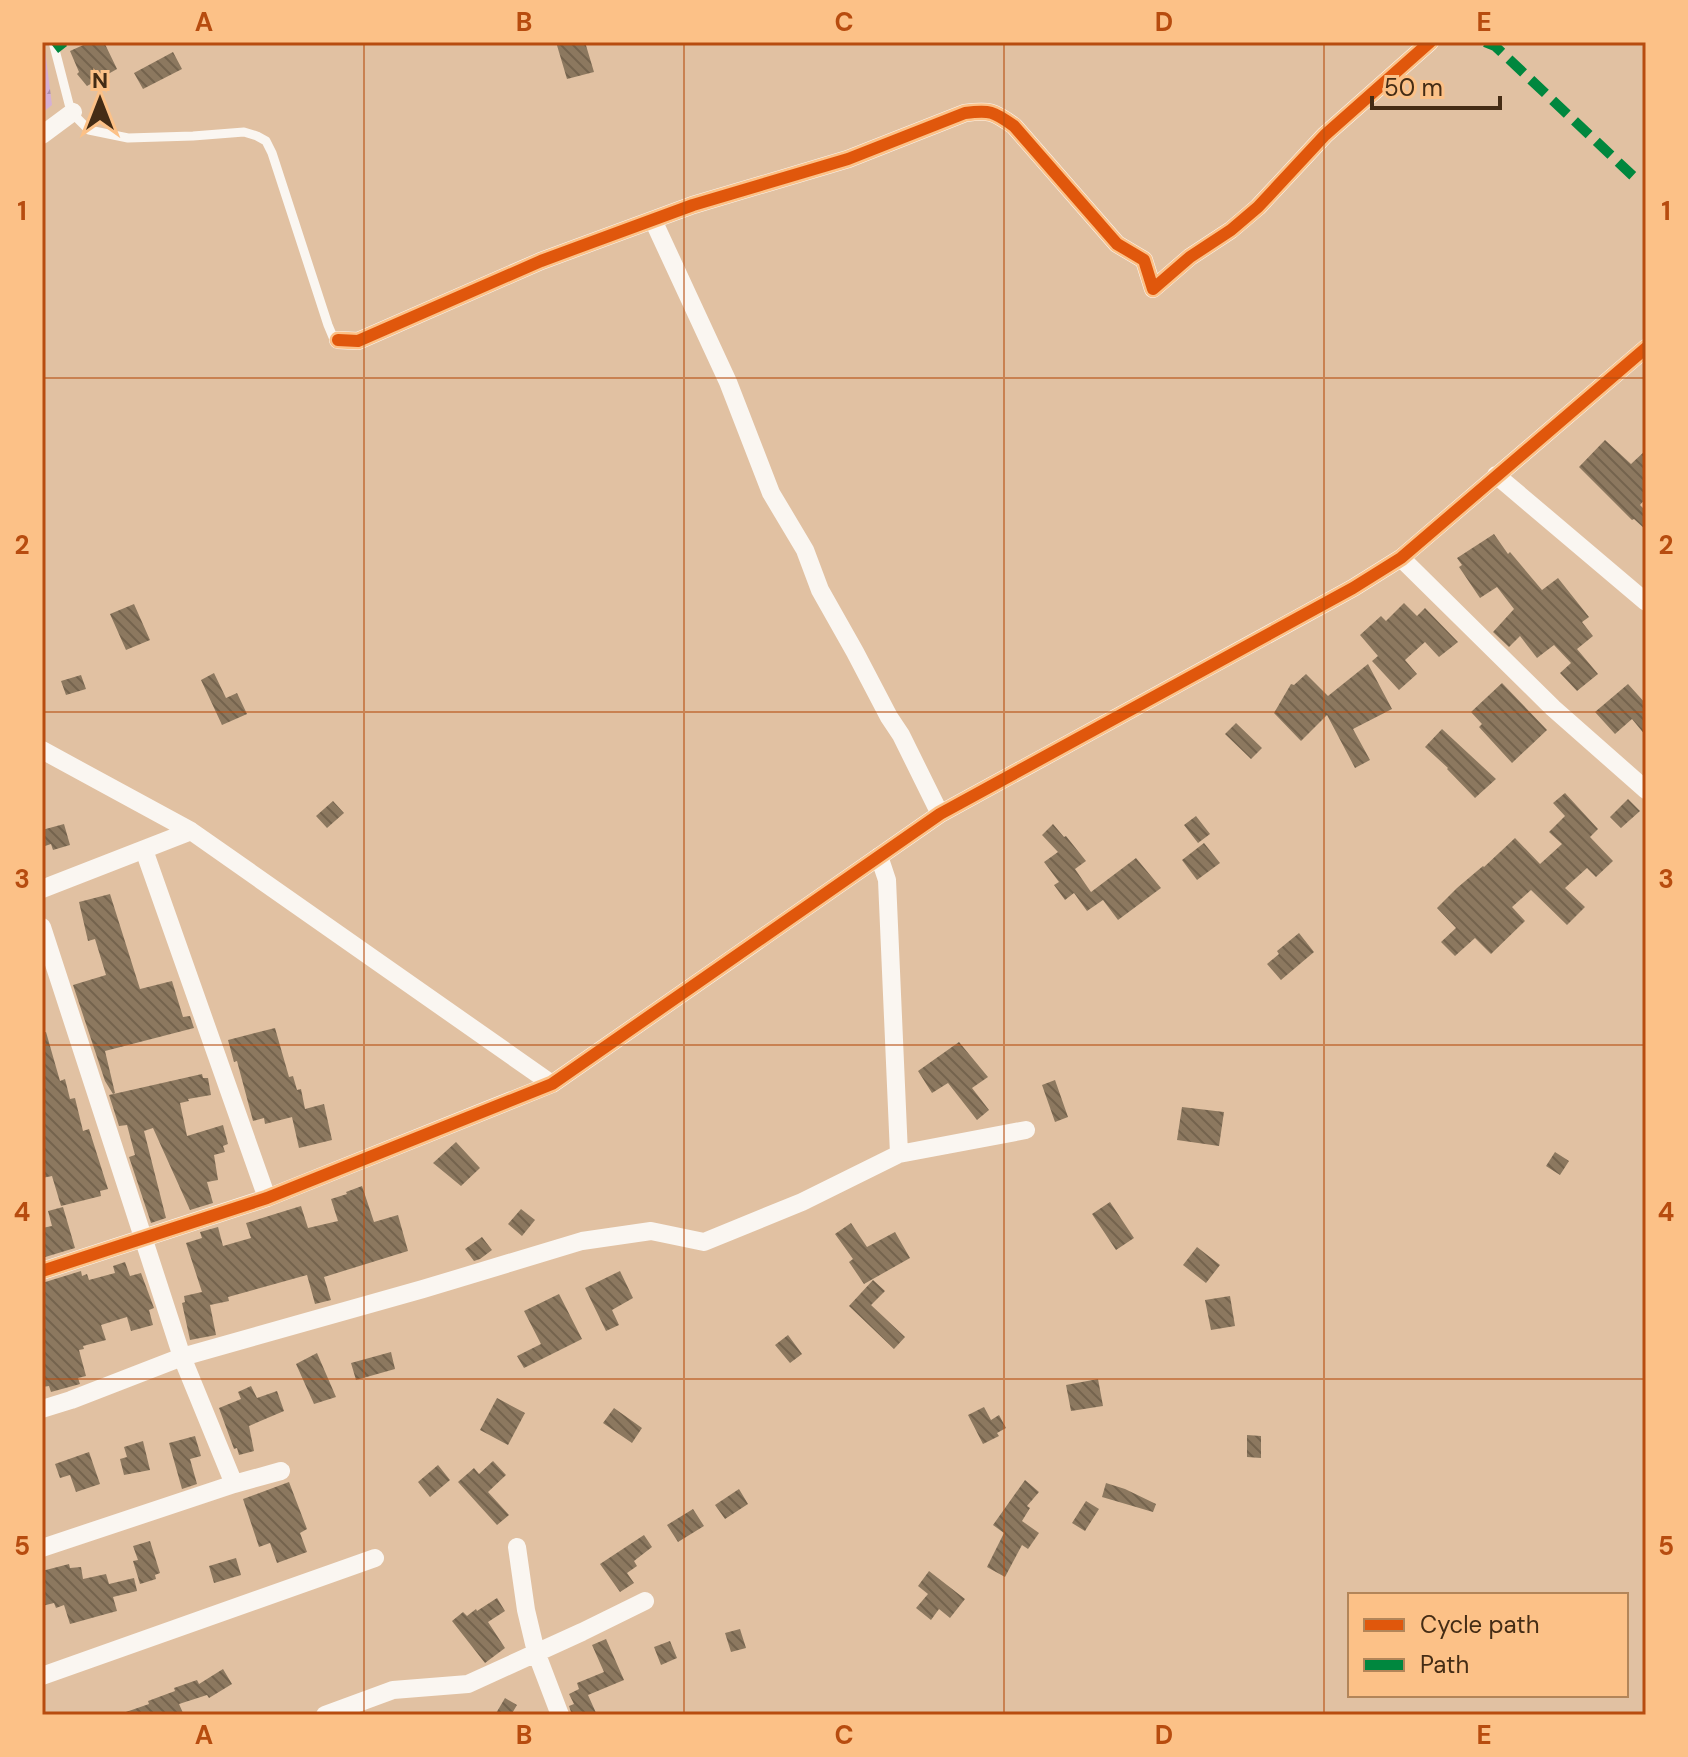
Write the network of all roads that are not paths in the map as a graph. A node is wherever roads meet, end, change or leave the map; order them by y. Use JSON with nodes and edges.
{"nodes":[{"id":1,"x":53,"y":42,"type":"edge"},
{"id":2,"x":1430,"y":42,"type":"edge"},
{"id":3,"x":73,"y":112,"type":"junction"},
{"id":4,"x":42,"y":135,"type":"edge"},
{"id":5,"x":653,"y":220,"type":"junction"},
{"id":6,"x":338,"y":340,"type":"joint"},
{"id":7,"x":1646,"y":348,"type":"edge"},
{"id":8,"x":1496,"y":475,"type":"junction"},
{"id":9,"x":1401,"y":558,"type":"junction"},
{"id":10,"x":1646,"y":602,"type":"edge"},
{"id":11,"x":43,"y":752,"type":"edge"},
{"id":12,"x":1646,"y":790,"type":"edge"},
{"id":13,"x":940,"y":814,"type":"junction"},
{"id":14,"x":191,"y":831,"type":"junction"},
{"id":15,"x":144,"y":850,"type":"junction"},
{"id":16,"x":879,"y":856,"type":"junction"},
{"id":17,"x":42,"y":889,"type":"edge"},
{"id":18,"x":42,"y":927,"type":"edge"},
{"id":19,"x":552,"y":1084,"type":"junction"},
{"id":20,"x":1026,"y":1130,"type":"dead end"},
{"id":21,"x":899,"y":1154,"type":"junction"},
{"id":22,"x":267,"y":1198,"type":"junction"},
{"id":23,"x":142,"y":1239,"type":"junction"},
{"id":24,"x":42,"y":1271,"type":"edge"},
{"id":25,"x":182,"y":1357,"type":"junction"},
{"id":26,"x":42,"y":1409,"type":"edge"},
{"id":27,"x":281,"y":1471,"type":"dead end"},
{"id":28,"x":234,"y":1484,"type":"junction"},
{"id":29,"x":517,"y":1547,"type":"dead end"},
{"id":30,"x":42,"y":1548,"type":"edge"},
{"id":31,"x":375,"y":1558,"type":"dead end"},
{"id":32,"x":645,"y":1601,"type":"dead end"},
{"id":33,"x":536,"y":1652,"type":"junction"},
{"id":34,"x":42,"y":1676,"type":"edge"},
{"id":35,"x":325,"y":1715,"type":"edge"},
{"id":36,"x":560,"y":1715,"type":"edge"}],
"edges":[{"from":1,"to":3,"type":"lane"},
{"from":2,"to":5,"type":"street"},
{"from":3,"to":4,"type":"street"},
{"from":3,"to":6,"type":"lane"},
{"from":5,"to":6,"type":"street"},
{"from":5,"to":13,"type":"street"},
{"from":7,"to":8,"type":"street"},
{"from":8,"to":9,"type":"street"},
{"from":8,"to":10,"type":"street"},
{"from":9,"to":12,"type":"street"},
{"from":9,"to":13,"type":"street"},
{"from":11,"to":14,"type":"street"},
{"from":13,"to":16,"type":"street"},
{"from":14,"to":15,"type":"street"},
{"from":14,"to":19,"type":"street"},
{"from":15,"to":17,"type":"street"},
{"from":15,"to":22,"type":"street"},
{"from":16,"to":19,"type":"street"},
{"from":16,"to":21,"type":"street"},
{"from":18,"to":23,"type":"street"},
{"from":19,"to":22,"type":"street"},
{"from":20,"to":21,"type":"street"},
{"from":21,"to":25,"type":"street"},
{"from":22,"to":23,"type":"street"},
{"from":23,"to":24,"type":"street"},
{"from":23,"to":25,"type":"street"},
{"from":25,"to":26,"type":"street"},
{"from":25,"to":28,"type":"street"},
{"from":27,"to":28,"type":"street"},
{"from":28,"to":30,"type":"street"},
{"from":29,"to":33,"type":"street"},
{"from":31,"to":34,"type":"street"},
{"from":32,"to":33,"type":"street"},
{"from":33,"to":35,"type":"street"},
{"from":33,"to":36,"type":"street"}]}
